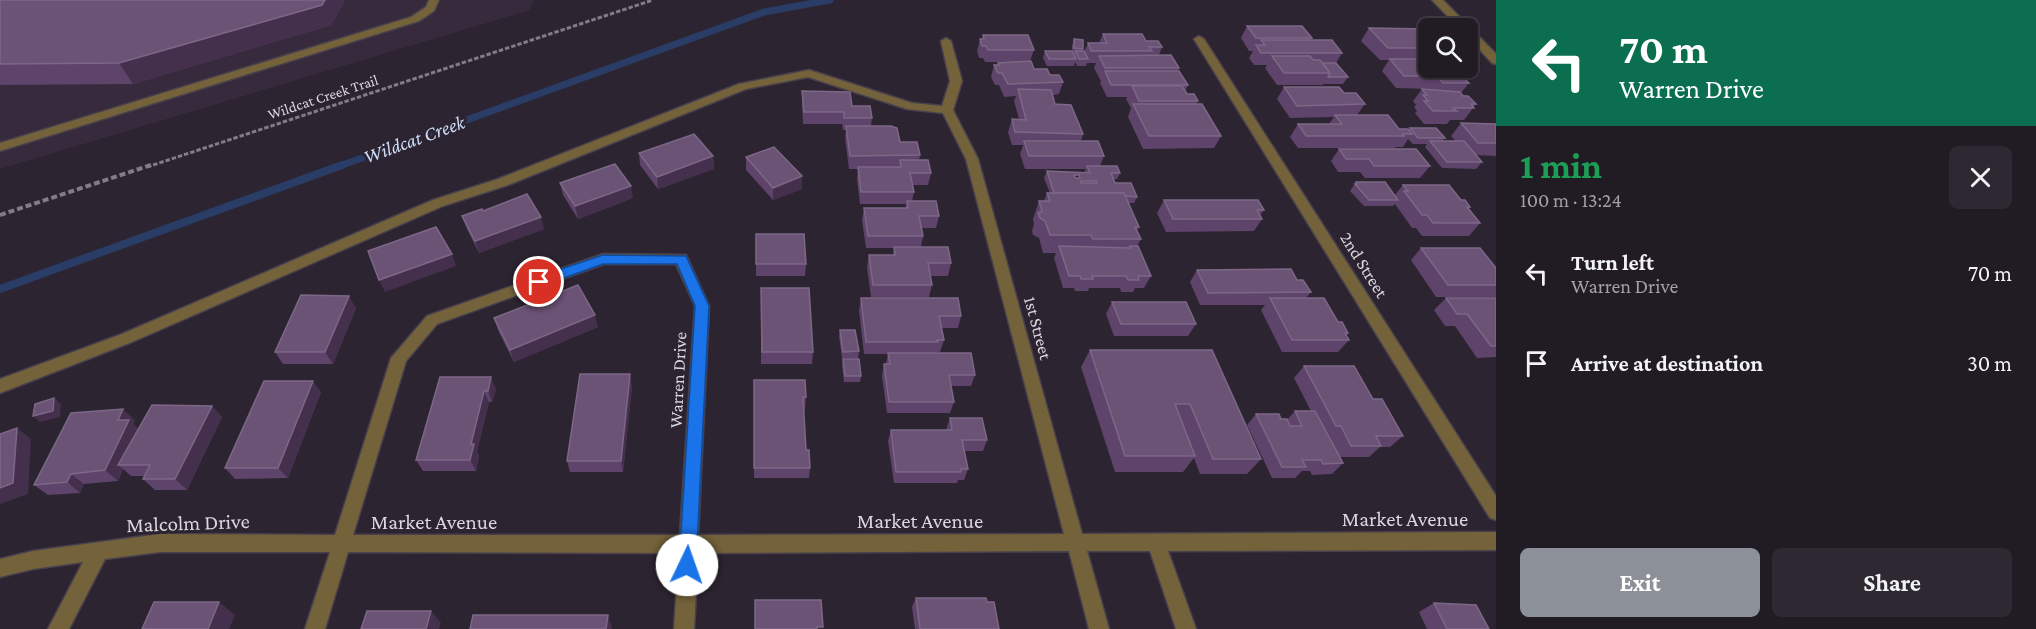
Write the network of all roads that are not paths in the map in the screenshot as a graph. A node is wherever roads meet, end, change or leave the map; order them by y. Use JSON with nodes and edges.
{"nodes":[{"id":1,"x":434,"y":0,"type":"edge"},
{"id":2,"x":1437,"y":0,"type":"edge"},
{"id":3,"x":1455,"y":18,"type":"edge"},
{"id":4,"x":1199,"y":39,"type":"dead end"},
{"id":5,"x":946,"y":41,"type":"dead end"},
{"id":6,"x":1478,"y":42,"type":"edge"},
{"id":7,"x":1496,"y":62,"type":"edge"},
{"id":8,"x":947,"y":110,"type":"junction"},
{"id":9,"x":0,"y":147,"type":"edge"},
{"id":10,"x":0,"y":386,"type":"edge"},
{"id":11,"x":1496,"y":512,"type":"edge"},
{"id":12,"x":1496,"y":541,"type":"edge"},
{"id":13,"x":1156,"y":542,"type":"junction"},
{"id":14,"x":1076,"y":543,"type":"junction"},
{"id":15,"x":343,"y":544,"type":"junction"},
{"id":16,"x":688,"y":544,"type":"junction"},
{"id":17,"x":99,"y":551,"type":"junction"},
{"id":18,"x":0,"y":568,"type":"edge"},
{"id":19,"x":58,"y":629,"type":"edge"},
{"id":20,"x":315,"y":629,"type":"edge"},
{"id":21,"x":684,"y":629,"type":"edge"},
{"id":22,"x":1099,"y":629,"type":"edge"},
{"id":23,"x":1186,"y":629,"type":"edge"}],
"edges":[{"from":1,"to":9,"type":"street"},
{"from":2,"to":3,"type":"street"},
{"from":4,"to":11,"type":"street","name":"2nd Street"},
{"from":5,"to":8,"type":"street"},
{"from":6,"to":7,"type":"street"},
{"from":8,"to":10,"type":"street"},
{"from":8,"to":14,"type":"street","name":"1st Street"},
{"from":12,"to":13,"type":"street","name":"Market Avenue"},
{"from":13,"to":14,"type":"street","name":"Market Avenue"},
{"from":13,"to":23,"type":"street"},
{"from":14,"to":16,"type":"street","name":"Market Avenue"},
{"from":14,"to":22,"type":"street","name":"1st Street"},
{"from":15,"to":16,"type":"street","name":"Market Avenue"},
{"from":15,"to":16,"type":"street","name":"Warren Drive"},
{"from":15,"to":17,"type":"street","name":"Malcolm Drive"},
{"from":15,"to":20,"type":"street"},
{"from":16,"to":21,"type":"street"},
{"from":17,"to":18,"type":"street","name":"Malcolm Drive"},
{"from":17,"to":19,"type":"street"}]}
